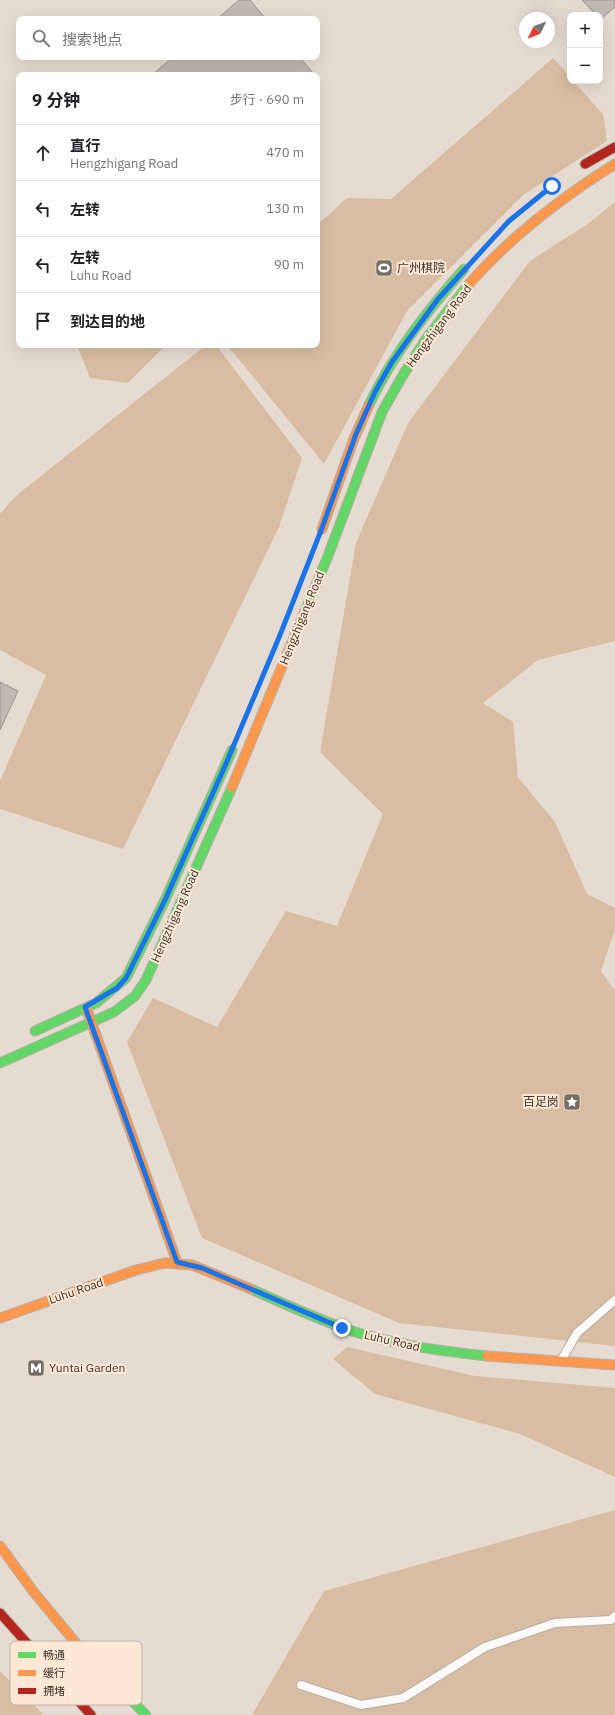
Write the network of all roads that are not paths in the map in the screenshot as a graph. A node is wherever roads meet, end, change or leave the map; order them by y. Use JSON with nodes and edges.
{"nodes":[{"id":1,"x":615,"y":147,"type":"edge"},
{"id":2,"x":615,"y":164,"type":"edge"},
{"id":3,"x":578,"y":168,"type":"dead end"},
{"id":4,"x":472,"y":260,"type":"dead end"},
{"id":5,"x":319,"y":535,"type":"dead end"},
{"id":6,"x":234,"y":744,"type":"dead end"},
{"id":7,"x":85,"y":1007,"type":"junction"},
{"id":8,"x":92,"y":1023,"type":"junction"},
{"id":9,"x":27,"y":1035,"type":"dead end"},
{"id":10,"x":0,"y":1063,"type":"edge"},
{"id":11,"x":177,"y":1262,"type":"junction"},
{"id":12,"x":615,"y":1300,"type":"edge"},
{"id":13,"x":0,"y":1318,"type":"edge"},
{"id":14,"x":562,"y":1360,"type":"junction"},
{"id":15,"x":615,"y":1365,"type":"edge"},
{"id":16,"x":0,"y":1546,"type":"edge"},
{"id":17,"x":0,"y":1613,"type":"edge"},
{"id":18,"x":615,"y":1616,"type":"edge"},
{"id":19,"x":24,"y":1641,"type":"edge"},
{"id":20,"x":75,"y":1641,"type":"edge"},
{"id":21,"x":301,"y":1685,"type":"dead end"},
{"id":22,"x":82,"y":1705,"type":"edge"},
{"id":23,"x":136,"y":1705,"type":"edge"},
{"id":24,"x":91,"y":1715,"type":"edge"},
{"id":25,"x":146,"y":1715,"type":"edge"}],
"edges":[{"from":1,"to":3,"type":"main road"},
{"from":2,"to":8,"type":"main road","name":"Hengzhigang Road"},
{"from":4,"to":5,"type":"main road","name":"Hengzhigang Road"},
{"from":6,"to":7,"type":"main road","name":"Hengzhigang Road"},
{"from":7,"to":8,"type":"main road"},
{"from":7,"to":9,"type":"main road","name":"Hengzhigang Road"},
{"from":8,"to":10,"type":"main road","name":"Hengzhigang Road"},
{"from":8,"to":11,"type":"main road"},
{"from":11,"to":13,"type":"main road","name":"Luhu Road"},
{"from":11,"to":14,"type":"main road","name":"Luhu Road"},
{"from":12,"to":14,"type":"lane"},
{"from":14,"to":15,"type":"main road","name":"Luhu Road"},
{"from":16,"to":20,"type":"main road"},
{"from":17,"to":19,"type":"main road"},
{"from":18,"to":21,"type":"lane"},
{"from":22,"to":24,"type":"main road"},
{"from":23,"to":25,"type":"main road"}]}
